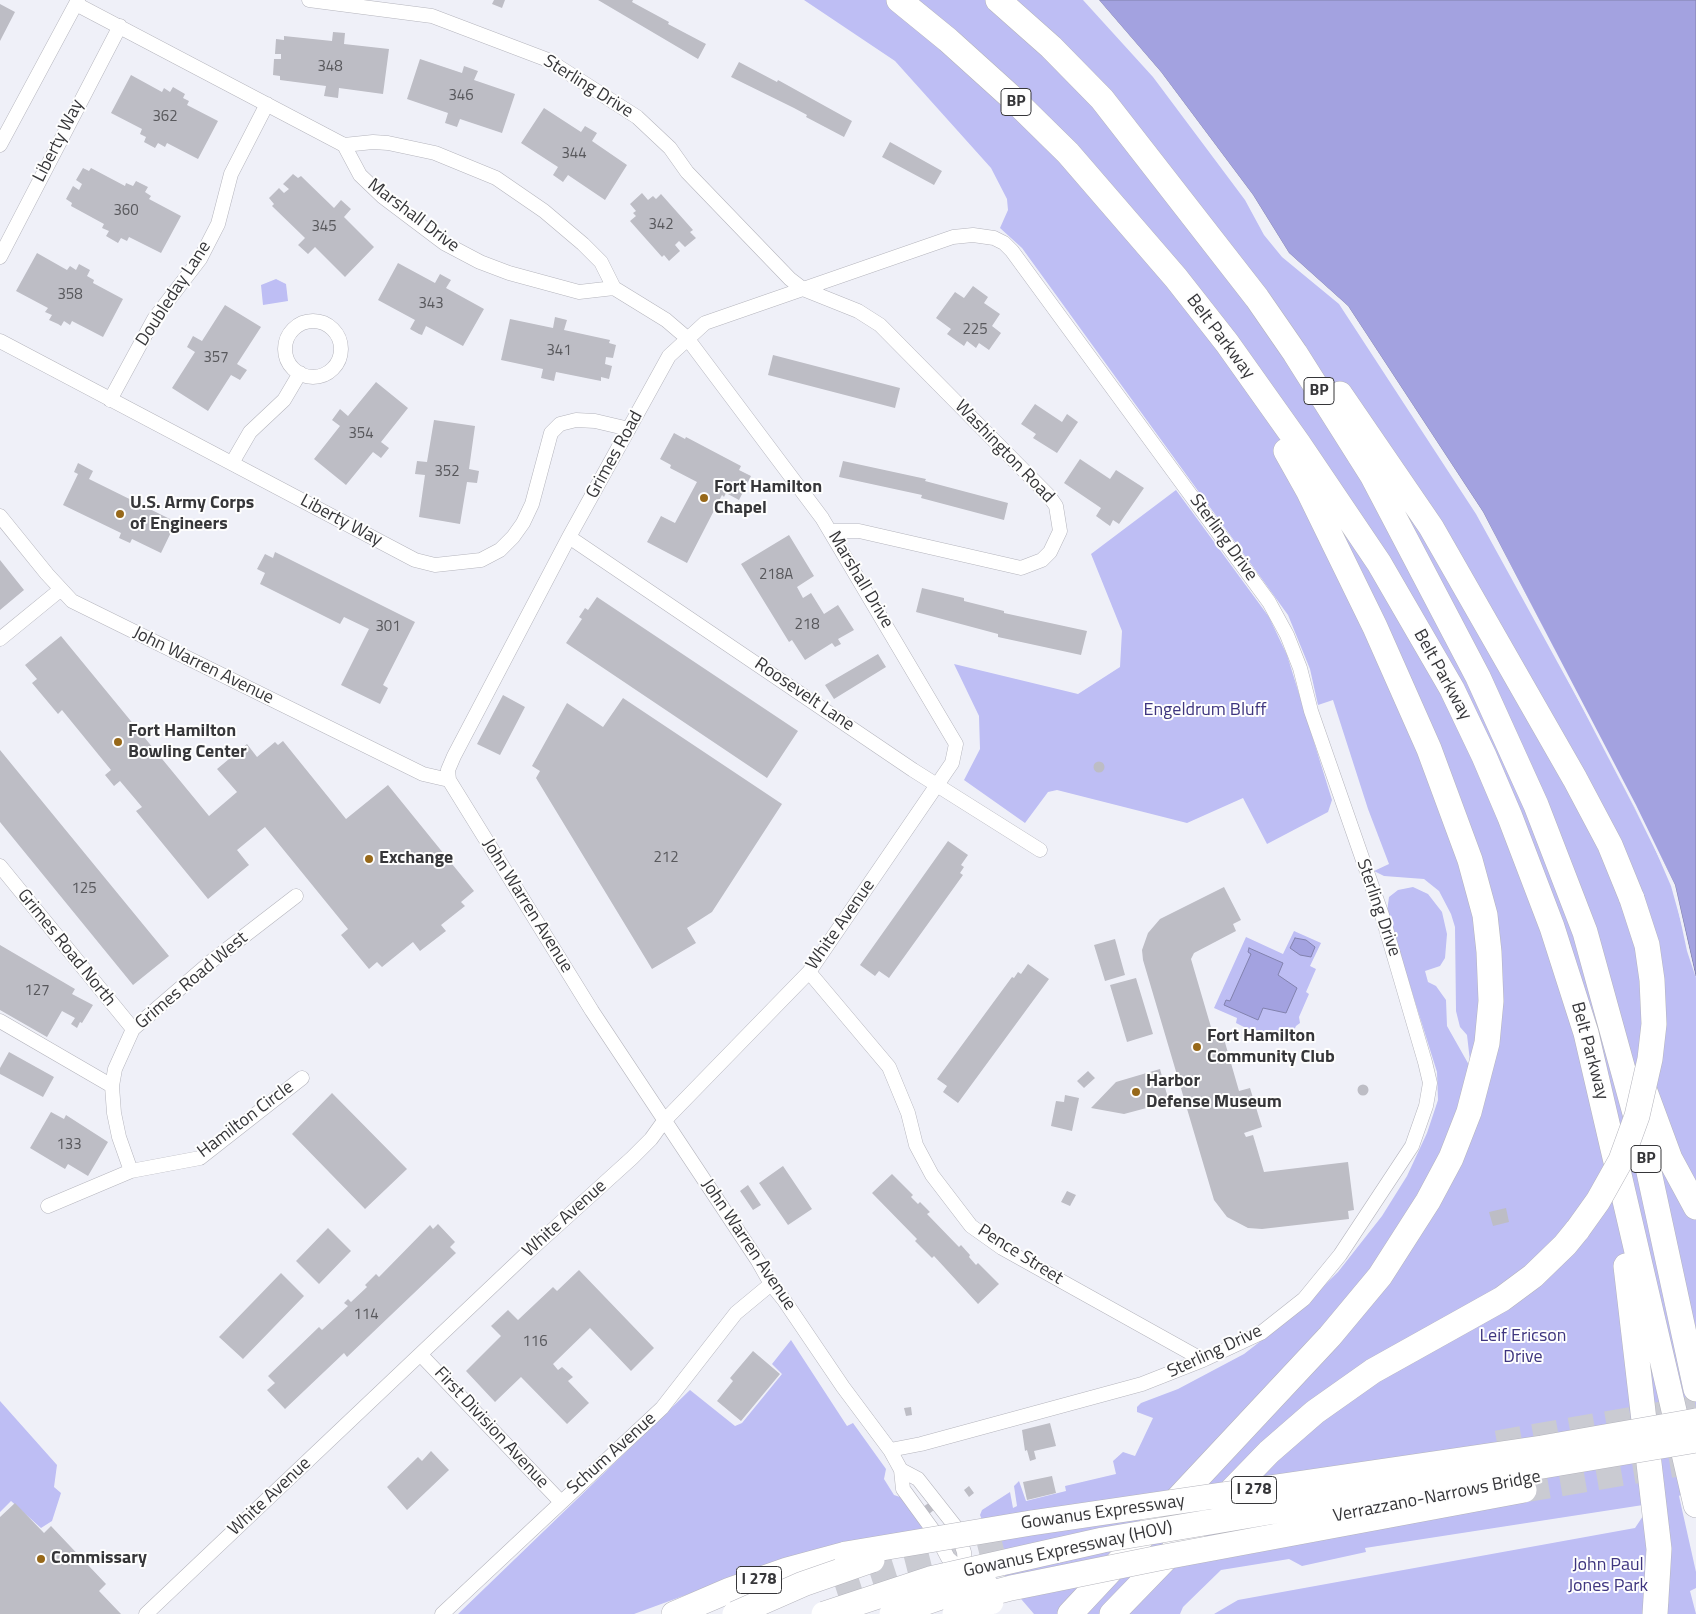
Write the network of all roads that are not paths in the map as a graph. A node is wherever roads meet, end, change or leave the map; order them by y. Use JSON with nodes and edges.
{"nodes":[{"id":1,"x":308,"y":0,"type":"edge"},
{"id":2,"x":899,"y":0,"type":"edge"},
{"id":3,"x":998,"y":0,"type":"edge"},
{"id":4,"x":77,"y":2,"type":"edge"},
{"id":5,"x":120,"y":26,"type":"junction"},
{"id":6,"x":266,"y":104,"type":"junction"},
{"id":7,"x":1126,"y":128,"type":"junction"},
{"id":8,"x":0,"y":145,"type":"edge"},
{"id":9,"x":344,"y":145,"type":"junction"},
{"id":10,"x":1122,"y":215,"type":"junction"},
{"id":11,"x":899,"y":255,"type":"joint"},
{"id":12,"x":0,"y":256,"type":"edge"},
{"id":13,"x":614,"y":288,"type":"junction"},
{"id":14,"x":803,"y":289,"type":"junction"},
{"id":15,"x":687,"y":338,"type":"junction"},
{"id":16,"x":0,"y":341,"type":"edge"},
{"id":17,"x":300,"y":374,"type":"junction"},
{"id":18,"x":110,"y":400,"type":"junction"},
{"id":19,"x":629,"y":429,"type":"junction"},
{"id":20,"x":232,"y":463,"type":"junction"},
{"id":21,"x":0,"y":516,"type":"edge"},
{"id":22,"x":831,"y":531,"type":"junction"},
{"id":23,"x":569,"y":537,"type":"junction"},
{"id":24,"x":60,"y":590,"type":"junction"},
{"id":25,"x":0,"y":639,"type":"edge"},
{"id":26,"x":449,"y":780,"type":"junction"},
{"id":27,"x":938,"y":785,"type":"junction"},
{"id":28,"x":1040,"y":850,"type":"dead end"},
{"id":29,"x":0,"y":866,"type":"edge"},
{"id":30,"x":296,"y":896,"type":"dead end"},
{"id":31,"x":1585,"y":932,"type":"junction"},
{"id":32,"x":809,"y":972,"type":"junction"},
{"id":33,"x":0,"y":1021,"type":"edge"},
{"id":34,"x":133,"y":1029,"type":"junction"},
{"id":35,"x":302,"y":1078,"type":"dead end"},
{"id":36,"x":112,"y":1086,"type":"junction"},
{"id":37,"x":664,"y":1121,"type":"junction"},
{"id":38,"x":1610,"y":1134,"type":"junction"},
{"id":39,"x":131,"y":1171,"type":"junction"},
{"id":40,"x":48,"y":1206,"type":"dead end"},
{"id":41,"x":1696,"y":1207,"type":"edge"},
{"id":42,"x":771,"y":1284,"type":"junction"},
{"id":43,"x":421,"y":1355,"type":"junction"},
{"id":44,"x":1203,"y":1360,"type":"junction"},
{"id":45,"x":1696,"y":1389,"type":"edge"},
{"id":46,"x":1696,"y":1421,"type":"edge"},
{"id":47,"x":1696,"y":1440,"type":"edge"},
{"id":48,"x":1542,"y":1448,"type":"junction"},
{"id":49,"x":890,"y":1450,"type":"junction"},
{"id":50,"x":1696,"y":1450,"type":"edge"},
{"id":51,"x":901,"y":1470,"type":"junction"},
{"id":52,"x":1513,"y":1487,"type":"junction"},
{"id":53,"x":560,"y":1501,"type":"junction"},
{"id":54,"x":1316,"y":1504,"type":"junction"},
{"id":55,"x":1696,"y":1505,"type":"edge"},
{"id":56,"x":966,"y":1533,"type":"junction"},
{"id":57,"x":1178,"y":1548,"type":"junction"},
{"id":58,"x":966,"y":1574,"type":"junction"},
{"id":59,"x":809,"y":1594,"type":"tunnel mouth"},
{"id":60,"x":962,"y":1607,"type":"edge"},
{"id":61,"x":1073,"y":1610,"type":"edge"},
{"id":62,"x":146,"y":1614,"type":"edge"},
{"id":63,"x":442,"y":1614,"type":"edge"},
{"id":64,"x":674,"y":1614,"type":"edge"},
{"id":65,"x":735,"y":1614,"type":"edge"},
{"id":66,"x":764,"y":1614,"type":"edge"},
{"id":67,"x":824,"y":1614,"type":"edge"},
{"id":68,"x":892,"y":1614,"type":"edge"},
{"id":69,"x":925,"y":1614,"type":"edge"},
{"id":70,"x":941,"y":1614,"type":"edge"},
{"id":71,"x":999,"y":1614,"type":"edge"},
{"id":72,"x":1112,"y":1614,"type":"edge"},
{"id":73,"x":1655,"y":1614,"type":"edge"}],
"edges":[{"from":1,"to":14,"type":"street","name":"Sterling Drive"},
{"from":2,"to":10,"type":"highway","name":"Belt Parkway","number":"BP"},
{"from":3,"to":7,"type":"highway","name":"Belt Parkway","number":"BP"},
{"from":4,"to":5,"type":"street"},
{"from":4,"to":8,"type":"street"},
{"from":5,"to":6,"type":"street"},
{"from":5,"to":12,"type":"street","name":"Liberty Way"},
{"from":6,"to":9,"type":"street"},
{"from":6,"to":18,"type":"street","name":"Doubleday Lane"},
{"from":7,"to":31,"type":"highway","name":"Belt Parkway","number":"BP"},
{"from":7,"to":72,"type":"highway","bridge":true},
{"from":9,"to":13,"type":"street","name":"Marshall Drive"},
{"from":9,"to":13,"type":"street"},
{"from":10,"to":38,"type":"highway","name":"Belt Parkway","number":"BP"},
{"from":10,"to":61,"type":"highway"},
{"from":11,"to":14,"type":"street","name":"Grimes Road"},
{"from":11,"to":44,"type":"street","name":"Sterling Drive"},
{"from":13,"to":15,"type":"street","name":"Marshall Drive"},
{"from":14,"to":15,"type":"street","name":"Grimes Road"},
{"from":14,"to":22,"type":"street","name":"Washington Road"},
{"from":15,"to":19,"type":"street","name":"Grimes Road"},
{"from":15,"to":22,"type":"street","name":"Marshall Drive"},
{"from":16,"to":18,"type":"street","name":"Liberty Way"},
{"from":17,"to":17,"type":"street"},
{"from":17,"to":20,"type":"street"},
{"from":18,"to":20,"type":"street","name":"Liberty Way"},
{"from":19,"to":20,"type":"street","name":"Liberty Way"},
{"from":19,"to":23,"type":"street","name":"Grimes Road"},
{"from":21,"to":24,"type":"street","name":"John Warren Avenue"},
{"from":22,"to":27,"type":"street","name":"Marshall Drive"},
{"from":23,"to":26,"type":"street","name":"Grimes Road"},
{"from":23,"to":27,"type":"street","name":"Roosevelt Lane"},
{"from":24,"to":25,"type":"street"},
{"from":24,"to":26,"type":"street","name":"John Warren Avenue"},
{"from":26,"to":37,"type":"street","name":"John Warren Avenue"},
{"from":27,"to":28,"type":"street","name":"Roosevelt Lane"},
{"from":27,"to":32,"type":"street","name":"White Avenue"},
{"from":29,"to":34,"type":"street","name":"Grimes Road North"},
{"from":30,"to":34,"type":"street","name":"Grimes Road West"},
{"from":31,"to":41,"type":"highway"},
{"from":31,"to":45,"type":"highway","name":"Belt Parkway","number":"BP"},
{"from":32,"to":37,"type":"street","name":"White Avenue"},
{"from":32,"to":44,"type":"street","name":"Pence Street"},
{"from":33,"to":36,"type":"street"},
{"from":34,"to":36,"type":"street","name":"Grimes Road West"},
{"from":35,"to":39,"type":"street","name":"Hamilton Circle"},
{"from":36,"to":39,"type":"street","name":"Grimes Road West"},
{"from":37,"to":42,"type":"street","name":"John Warren Avenue"},
{"from":37,"to":43,"type":"street","name":"White Avenue"},
{"from":38,"to":55,"type":"highway","name":"Belt Parkway","number":"BP"},
{"from":38,"to":73,"type":"highway"},
{"from":39,"to":40,"type":"street","name":"Hamilton Circle"},
{"from":42,"to":49,"type":"street","name":"John Warren Avenue"},
{"from":42,"to":53,"type":"street","name":"Schum Avenue"},
{"from":43,"to":53,"type":"street","name":"First Division Avenue"},
{"from":43,"to":62,"type":"street","name":"White Avenue"},
{"from":44,"to":49,"type":"street","name":"Sterling Drive"},
{"from":46,"to":48,"type":"highway","name":"Verrazzano-Narrows Bridge","number":"I 278","bridge":true},
{"from":47,"to":54,"type":"highway","name":"Verrazzano-Narrows Bridge","bridge":true},
{"from":48,"to":54,"type":"highway","bridge":true},
{"from":48,"to":56,"type":"highway","name":"Gowanus Expressway","number":"I 278","bridge":true},
{"from":49,"to":51,"type":"street","name":"John Warren Avenue"},
{"from":50,"to":52,"type":"highway","name":"Verrazzano-Narrows Bridge","number":"I 278"},
{"from":51,"to":58,"type":"street","name":"John Warren Avenue"},
{"from":51,"to":58,"type":"street","name":"John Warren Avenue"},
{"from":52,"to":54,"type":"highway","bridge":true},
{"from":52,"to":57,"type":"highway","name":"Verrazzano-Narrows Bridge","number":"I 278"},
{"from":52,"to":60,"type":"highway","number":"I 278","bridge":true},
{"from":53,"to":63,"type":"street","name":"Schum Avenue"},
{"from":54,"to":67,"type":"highway","name":"Gowanus Expressway (HOV)","number":"I 278","bridge":true},
{"from":56,"to":64,"type":"highway","name":"Gowanus Expressway","number":"I 278","bridge":true},
{"from":56,"to":65,"type":"highway","bridge":true},
{"from":57,"to":60,"type":"highway","number":"I 278","bridge":true},
{"from":57,"to":68,"type":"highway","bridge":true},
{"from":58,"to":71,"type":"street","name":"John Warren Avenue"},
{"from":59,"to":66,"type":"highway"},
{"from":60,"to":69,"type":"highway"},
{"from":60,"to":70,"type":"highway","number":"I 278"}]}
